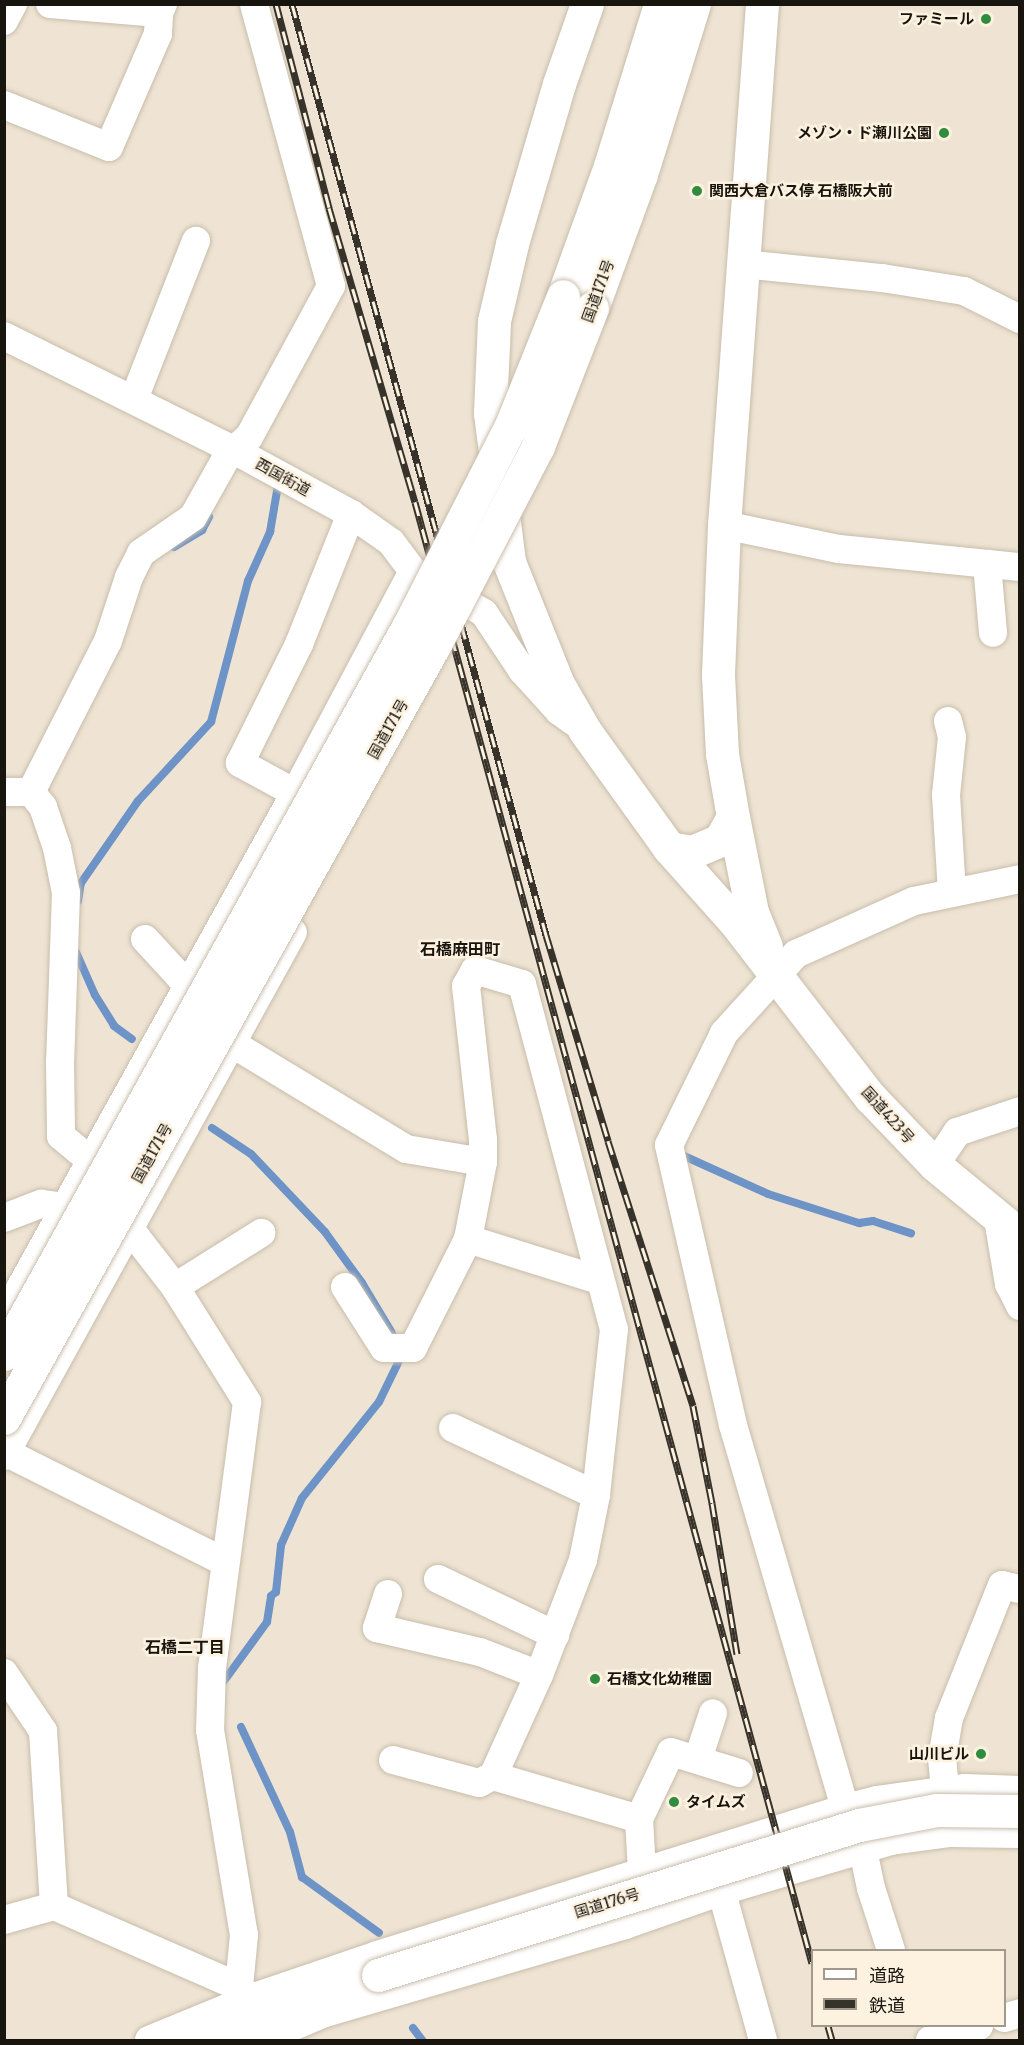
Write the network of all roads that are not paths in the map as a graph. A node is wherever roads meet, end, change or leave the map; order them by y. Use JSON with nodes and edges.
{"nodes":[{"id":1,"x":13,"y":4,"type":"edge"},
{"id":2,"x":50,"y":4,"type":"edge"},
{"id":3,"x":254,"y":4,"type":"edge"},
{"id":4,"x":587,"y":4,"type":"edge"},
{"id":5,"x":660,"y":4,"type":"edge"},
{"id":6,"x":694,"y":4,"type":"edge"},
{"id":7,"x":762,"y":4,"type":"edge"},
{"id":8,"x":161,"y":9,"type":"edge"},
{"id":9,"x":4,"y":21,"type":"edge"},
{"id":10,"x":4,"y":105,"type":"edge"},
{"id":11,"x":196,"y":241,"type":"dead end"},
{"id":12,"x":743,"y":264,"type":"junction"},
{"id":13,"x":577,"y":302,"type":"junction"},
{"id":14,"x":1020,"y":319,"type":"edge"},
{"id":15,"x":4,"y":336,"type":"edge"},
{"id":16,"x":134,"y":399,"type":"junction"},
{"id":17,"x":226,"y":458,"type":"junction"},
{"id":18,"x":351,"y":514,"type":"junction"},
{"id":19,"x":724,"y":525,"type":"junction"},
{"id":20,"x":987,"y":564,"type":"junction"},
{"id":21,"x":1020,"y":567,"type":"edge"},
{"id":22,"x":413,"y":571,"type":"junction"},
{"id":23,"x":993,"y":633,"type":"dead end"},
{"id":24,"x":536,"y":634,"type":"junction"},
{"id":25,"x":362,"y":670,"type":"junction"},
{"id":26,"x":522,"y":670,"type":"junction"},
{"id":27,"x":948,"y":721,"type":"dead end"},
{"id":28,"x":585,"y":731,"type":"junction"},
{"id":29,"x":18,"y":792,"type":"edge"},
{"id":30,"x":295,"y":793,"type":"junction"},
{"id":31,"x":733,"y":817,"type":"junction"},
{"id":32,"x":669,"y":848,"type":"junction"},
{"id":33,"x":1020,"y":879,"type":"edge"},
{"id":34,"x":952,"y":893,"type":"junction"},
{"id":35,"x":145,"y":939,"type":"dead end"},
{"id":36,"x":777,"y":975,"type":"junction"},
{"id":37,"x":189,"y":982,"type":"junction"},
{"id":38,"x":174,"y":1010,"type":"junction"},
{"id":39,"x":232,"y":1044,"type":"junction"},
{"id":40,"x":1020,"y":1111,"type":"edge"},
{"id":41,"x":91,"y":1161,"type":"junction"},
{"id":42,"x":483,"y":1162,"type":"junction"},
{"id":43,"x":935,"y":1165,"type":"junction"},
{"id":44,"x":70,"y":1199,"type":"junction"},
{"id":45,"x":4,"y":1218,"type":"edge"},
{"id":46,"x":1009,"y":1227,"type":"edge"},
{"id":47,"x":128,"y":1228,"type":"junction"},
{"id":48,"x":261,"y":1233,"type":"dead end"},
{"id":49,"x":468,"y":1239,"type":"junction"},
{"id":50,"x":599,"y":1280,"type":"junction"},
{"id":51,"x":175,"y":1287,"type":"junction"},
{"id":52,"x":345,"y":1287,"type":"dead end"},
{"id":53,"x":1020,"y":1306,"type":"edge"},
{"id":54,"x":4,"y":1317,"type":"edge"},
{"id":55,"x":4,"y":1354,"type":"edge"},
{"id":56,"x":4,"y":1418,"type":"edge"},
{"id":57,"x":453,"y":1428,"type":"dead end"},
{"id":58,"x":6,"y":1455,"type":"edge"},
{"id":59,"x":596,"y":1495,"type":"junction"},
{"id":60,"x":225,"y":1562,"type":"junction"},
{"id":61,"x":438,"y":1578,"type":"dead end"},
{"id":62,"x":1020,"y":1589,"type":"edge"},
{"id":63,"x":388,"y":1594,"type":"dead end"},
{"id":64,"x":555,"y":1635,"type":"junction"},
{"id":65,"x":4,"y":1673,"type":"edge"},
{"id":66,"x":539,"y":1675,"type":"junction"},
{"id":67,"x":713,"y":1713,"type":"dead end"},
{"id":68,"x":698,"y":1759,"type":"junction"},
{"id":69,"x":393,"y":1760,"type":"dead end"},
{"id":70,"x":739,"y":1773,"type":"dead end"},
{"id":71,"x":493,"y":1776,"type":"junction"},
{"id":72,"x":944,"y":1790,"type":"junction"},
{"id":73,"x":1020,"y":1790,"type":"edge"},
{"id":74,"x":845,"y":1808,"type":"junction"},
{"id":75,"x":1020,"y":1811,"type":"edge"},
{"id":76,"x":639,"y":1819,"type":"junction"},
{"id":77,"x":950,"y":1833,"type":"junction"},
{"id":78,"x":1020,"y":1834,"type":"edge"},
{"id":79,"x":711,"y":1850,"type":"junction"},
{"id":80,"x":863,"y":1850,"type":"junction"},
{"id":81,"x":677,"y":1861,"type":"junction"},
{"id":82,"x":642,"y":1871,"type":"junction"},
{"id":83,"x":614,"y":1882,"type":"junction"},
{"id":84,"x":722,"y":1891,"type":"junction"},
{"id":85,"x":690,"y":1902,"type":"junction"},
{"id":86,"x":54,"y":1906,"type":"junction"},
{"id":87,"x":511,"y":1914,"type":"junction"},
{"id":88,"x":4,"y":1920,"type":"edge"},
{"id":89,"x":625,"y":1924,"type":"junction"},
{"id":90,"x":891,"y":1949,"type":"edge"},
{"id":91,"x":524,"y":1955,"type":"junction"},
{"id":92,"x":382,"y":1975,"type":"junction"},
{"id":93,"x":245,"y":1993,"type":"junction"},
{"id":94,"x":972,"y":2027,"type":"edge"},
{"id":95,"x":149,"y":2040,"type":"edge"},
{"id":96,"x":203,"y":2040,"type":"edge"},
{"id":97,"x":261,"y":2040,"type":"edge"},
{"id":98,"x":763,"y":2040,"type":"edge"},
{"id":99,"x":929,"y":2040,"type":"edge"}],
"edges":[{"from":1,"to":9,"type":"street"},
{"from":2,"to":8,"type":"street"},
{"from":3,"to":17,"type":"street"},
{"from":4,"to":24,"type":"highway"},
{"from":5,"to":13,"type":"highway","name":"国道171号"},
{"from":6,"to":13,"type":"highway","name":"国道171号"},
{"from":7,"to":12,"type":"highway"},
{"from":8,"to":10,"type":"street"},
{"from":11,"to":16,"type":"street"},
{"from":12,"to":14,"type":"street"},
{"from":12,"to":19,"type":"highway"},
{"from":13,"to":55,"type":"highway","name":"国道171号","bridge":true},
{"from":13,"to":56,"type":"highway","name":"国道171号","bridge":true},
{"from":15,"to":16,"type":"street","name":"西国街道"},
{"from":16,"to":17,"type":"street","name":"西国街道"},
{"from":17,"to":18,"type":"street","name":"西国街道"},
{"from":17,"to":29,"type":"street"},
{"from":18,"to":22,"type":"street","name":"西国街道"},
{"from":18,"to":30,"type":"street"},
{"from":19,"to":20,"type":"street"},
{"from":19,"to":31,"type":"highway"},
{"from":20,"to":21,"type":"street"},
{"from":20,"to":23,"type":"street"},
{"from":22,"to":25,"type":"street"},
{"from":22,"to":26,"type":"street","name":"西国街道"},
{"from":24,"to":26,"type":"street"},
{"from":24,"to":28,"type":"highway"},
{"from":25,"to":30,"type":"street"},
{"from":25,"to":39,"type":"street"},
{"from":26,"to":28,"type":"street","name":"西国街道"},
{"from":27,"to":34,"type":"street"},
{"from":28,"to":32,"type":"highway"},
{"from":29,"to":41,"type":"street"},
{"from":30,"to":37,"type":"street"},
{"from":31,"to":32,"type":"highway"},
{"from":31,"to":36,"type":"highway"},
{"from":32,"to":36,"type":"highway"},
{"from":33,"to":34,"type":"street"},
{"from":34,"to":36,"type":"street"},
{"from":35,"to":37,"type":"street"},
{"from":36,"to":43,"type":"highway","name":"国道423号"},
{"from":36,"to":74,"type":"street"},
{"from":37,"to":38,"type":"street"},
{"from":38,"to":39,"type":"street"},
{"from":38,"to":41,"type":"street"},
{"from":39,"to":42,"type":"street"},
{"from":39,"to":47,"type":"street"},
{"from":40,"to":43,"type":"street"},
{"from":41,"to":44,"type":"street"},
{"from":42,"to":49,"type":"street"},
{"from":42,"to":50,"type":"street"},
{"from":43,"to":46,"type":"highway","name":"国道423号"},
{"from":44,"to":45,"type":"street"},
{"from":44,"to":47,"type":"street"},
{"from":44,"to":54,"type":"street"},
{"from":46,"to":53,"type":"street"},
{"from":47,"to":51,"type":"street"},
{"from":47,"to":58,"type":"street"},
{"from":48,"to":51,"type":"street"},
{"from":49,"to":50,"type":"street"},
{"from":49,"to":52,"type":"street"},
{"from":50,"to":59,"type":"street"},
{"from":51,"to":60,"type":"street"},
{"from":57,"to":59,"type":"street"},
{"from":58,"to":60,"type":"street"},
{"from":59,"to":64,"type":"street"},
{"from":60,"to":93,"type":"street"},
{"from":61,"to":64,"type":"street"},
{"from":62,"to":72,"type":"street"},
{"from":63,"to":66,"type":"street"},
{"from":64,"to":66,"type":"street"},
{"from":65,"to":86,"type":"street"},
{"from":66,"to":71,"type":"street"},
{"from":67,"to":68,"type":"street"},
{"from":68,"to":70,"type":"street"},
{"from":68,"to":76,"type":"street"},
{"from":69,"to":71,"type":"street"},
{"from":71,"to":76,"type":"street"},
{"from":72,"to":73,"type":"street"},
{"from":72,"to":74,"type":"street"},
{"from":72,"to":77,"type":"street"},
{"from":74,"to":79,"type":"street"},
{"from":74,"to":80,"type":"street"},
{"from":75,"to":92,"type":"highway","name":"国道176号","bridge":true},
{"from":76,"to":82,"type":"street"},
{"from":77,"to":78,"type":"street"},
{"from":77,"to":80,"type":"street"},
{"from":79,"to":81,"type":"street"},
{"from":79,"to":84,"type":"street"},
{"from":80,"to":84,"type":"street"},
{"from":80,"to":90,"type":"street"},
{"from":81,"to":82,"type":"street"},
{"from":81,"to":85,"type":"street"},
{"from":82,"to":83,"type":"street"},
{"from":83,"to":87,"type":"street"},
{"from":83,"to":89,"type":"street"},
{"from":84,"to":85,"type":"street"},
{"from":84,"to":98,"type":"street"},
{"from":85,"to":89,"type":"street"},
{"from":86,"to":88,"type":"street"},
{"from":86,"to":93,"type":"street"},
{"from":87,"to":91,"type":"street"},
{"from":87,"to":92,"type":"street"},
{"from":89,"to":91,"type":"street"},
{"from":91,"to":92,"type":"street"},
{"from":92,"to":93,"type":"street"},
{"from":92,"to":96,"type":"highway","name":"国道176号"},
{"from":92,"to":97,"type":"street"},
{"from":93,"to":95,"type":"street"},
{"from":94,"to":99,"type":"street"}]}
